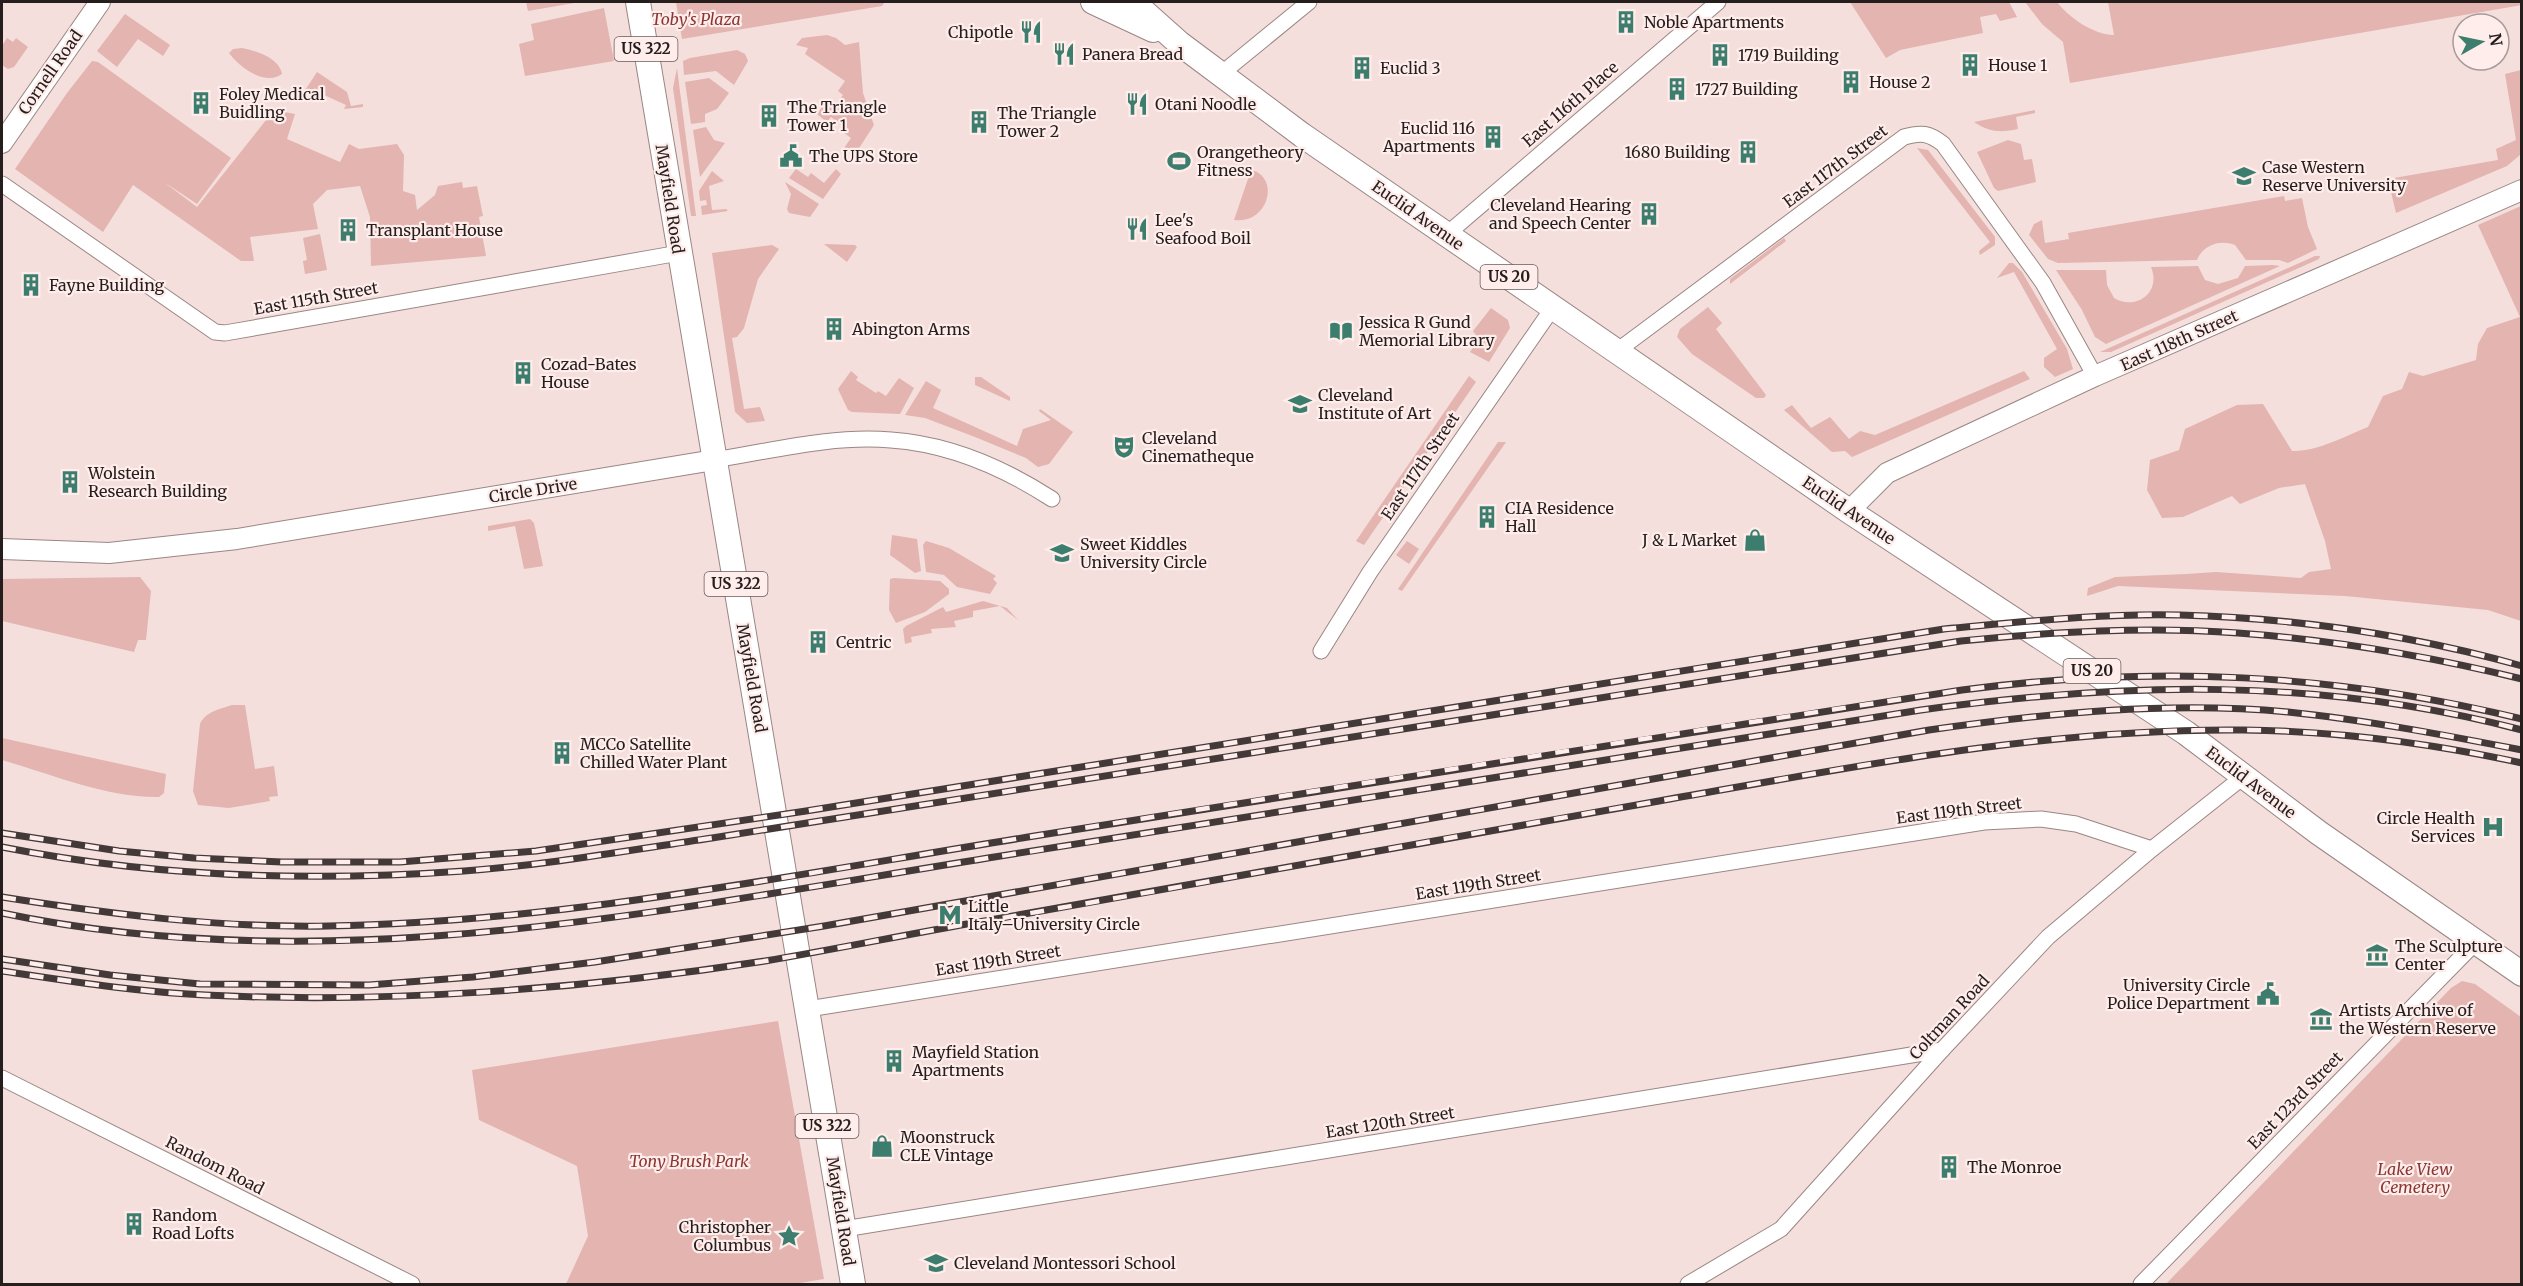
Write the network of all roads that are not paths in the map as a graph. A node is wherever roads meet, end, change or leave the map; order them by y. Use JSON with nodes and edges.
{"nodes":[{"id":1,"x":100,"y":2,"type":"edge"},
{"id":2,"x":638,"y":2,"type":"edge"},
{"id":3,"x":1093,"y":2,"type":"edge"},
{"id":4,"x":1133,"y":2,"type":"edge"},
{"id":5,"x":1309,"y":2,"type":"edge"},
{"id":6,"x":1718,"y":2,"type":"edge"},
{"id":7,"x":1179,"y":43,"type":"junction"},
{"id":8,"x":1221,"y":74,"type":"junction"},
{"id":9,"x":2,"y":143,"type":"edge"},
{"id":10,"x":2,"y":184,"type":"edge"},
{"id":11,"x":2522,"y":190,"type":"edge"},
{"id":12,"x":1446,"y":235,"type":"junction"},
{"id":13,"x":679,"y":253,"type":"junction"},
{"id":14,"x":1554,"y":306,"type":"junction"},
{"id":15,"x":1617,"y":351,"type":"junction"},
{"id":16,"x":2095,"y":376,"type":"junction"},
{"id":17,"x":714,"y":460,"type":"junction"},
{"id":18,"x":1052,"y":499,"type":"dead end"},
{"id":19,"x":1849,"y":511,"type":"junction"},
{"id":20,"x":2,"y":549,"type":"edge"},
{"id":21,"x":1321,"y":651,"type":"dead end"},
{"id":22,"x":2243,"y":777,"type":"junction"},
{"id":23,"x":2152,"y":849,"type":"junction"},
{"id":24,"x":2476,"y":942,"type":"junction"},
{"id":25,"x":2522,"y":974,"type":"edge"},
{"id":26,"x":808,"y":1009,"type":"junction"},
{"id":27,"x":1942,"y":1050,"type":"junction"},
{"id":28,"x":2,"y":1078,"type":"edge"},
{"id":29,"x":844,"y":1230,"type":"junction"},
{"id":30,"x":412,"y":1284,"type":"edge"},
{"id":31,"x":853,"y":1284,"type":"edge"},
{"id":32,"x":1688,"y":1284,"type":"edge"},
{"id":33,"x":2141,"y":1284,"type":"edge"}],
"edges":[{"from":1,"to":9,"type":"street","name":"Cornell Road"},
{"from":2,"to":13,"type":"main road","name":"Mayfield Road","number":"US 322"},
{"from":3,"to":7,"type":"main road","name":"Euclid Avenue","number":"US 20"},
{"from":4,"to":7,"type":"main road","name":"Euclid Avenue"},
{"from":5,"to":8,"type":"street"},
{"from":6,"to":12,"type":"street","name":"East 116th Place"},
{"from":7,"to":8,"type":"main road","name":"Euclid Avenue","number":"US 20"},
{"from":8,"to":12,"type":"main road","name":"Euclid Avenue","number":"US 20"},
{"from":10,"to":13,"type":"street","name":"East 115th Street"},
{"from":11,"to":16,"type":"street","name":"East 118th Street"},
{"from":12,"to":14,"type":"main road","name":"Euclid Avenue","number":"US 20"},
{"from":13,"to":17,"type":"main road","name":"Mayfield Road","number":"US 322"},
{"from":14,"to":15,"type":"main road","name":"Euclid Avenue","number":"US 20"},
{"from":14,"to":21,"type":"street","name":"East 117th Street"},
{"from":15,"to":16,"type":"street","name":"East 117th Street"},
{"from":15,"to":19,"type":"main road","name":"Euclid Avenue","number":"US 20"},
{"from":16,"to":19,"type":"street","name":"East 118th Street"},
{"from":17,"to":18,"type":"street","name":"Circle Drive"},
{"from":17,"to":20,"type":"street","name":"Circle Drive"},
{"from":17,"to":26,"type":"main road","name":"Mayfield Road","number":"US 322"},
{"from":19,"to":22,"type":"main road","name":"Euclid Avenue","number":"US 20"},
{"from":22,"to":23,"type":"street","name":"Coltman Road"},
{"from":22,"to":24,"type":"main road","name":"Euclid Avenue","number":"US 20"},
{"from":23,"to":26,"type":"street","name":"East 119th Street"},
{"from":23,"to":27,"type":"street","name":"Coltman Road"},
{"from":24,"to":25,"type":"main road","name":"Euclid Avenue","number":"US 20"},
{"from":24,"to":33,"type":"street","name":"East 123rd Street"},
{"from":26,"to":29,"type":"main road","name":"Mayfield Road","number":"US 322"},
{"from":27,"to":29,"type":"street","name":"East 120th Street"},
{"from":27,"to":32,"type":"street","name":"Coltman Road"},
{"from":28,"to":30,"type":"street","name":"Random Road"},
{"from":29,"to":31,"type":"main road","name":"Mayfield Road","number":"US 322"}]}
